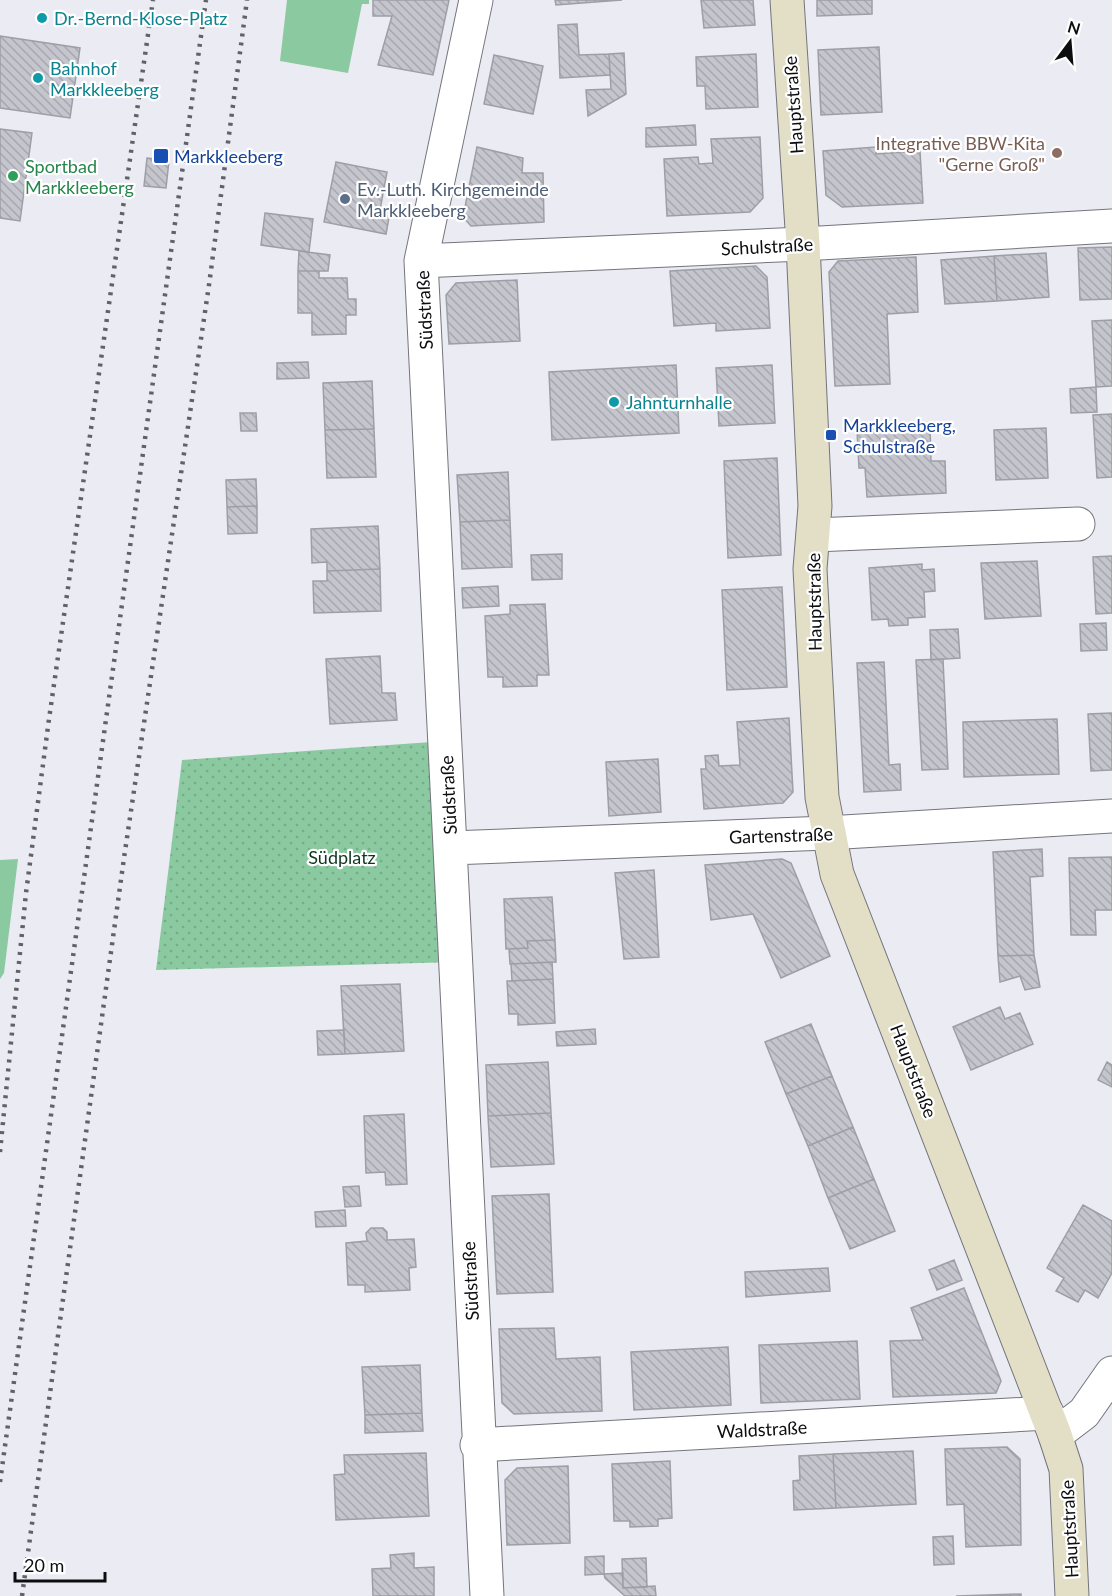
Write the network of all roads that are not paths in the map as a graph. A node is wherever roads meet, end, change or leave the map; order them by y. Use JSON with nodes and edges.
{"nodes":[{"id":1,"x":476,"y":0,"type":"edge"},
{"id":2,"x":787,"y":0,"type":"edge"},
{"id":3,"x":1112,"y":226,"type":"edge"},
{"id":4,"x":803,"y":244,"type":"junction"},
{"id":5,"x":422,"y":261,"type":"junction"},
{"id":6,"x":1078,"y":524,"type":"dead end"},
{"id":7,"x":814,"y":535,"type":"junction"},
{"id":8,"x":1112,"y":816,"type":"edge"},
{"id":9,"x":827,"y":833,"type":"junction"},
{"id":10,"x":451,"y":849,"type":"junction"},
{"id":11,"x":1112,"y":1373,"type":"edge"},
{"id":12,"x":1051,"y":1424,"type":"junction"},
{"id":13,"x":477,"y":1445,"type":"junction"},
{"id":14,"x":487,"y":1596,"type":"edge"},
{"id":15,"x":1072,"y":1596,"type":"edge"}],
"edges":[{"from":1,"to":5,"type":"street","name":"Südstraße"},
{"from":2,"to":4,"type":"main road","name":"Hauptstraße"},
{"from":3,"to":4,"type":"street","name":"Schulstraße"},
{"from":4,"to":5,"type":"street","name":"Schulstraße"},
{"from":4,"to":7,"type":"main road","name":"Hauptstraße"},
{"from":5,"to":10,"type":"street","name":"Südstraße"},
{"from":6,"to":7,"type":"street","name":"Hauptstraße"},
{"from":7,"to":9,"type":"main road","name":"Hauptstraße"},
{"from":8,"to":9,"type":"street","name":"Gartenstraße"},
{"from":9,"to":10,"type":"street","name":"Gartenstraße"},
{"from":9,"to":12,"type":"main road","name":"Hauptstraße"},
{"from":10,"to":13,"type":"street","name":"Südstraße"},
{"from":11,"to":12,"type":"street"},
{"from":12,"to":13,"type":"street","name":"Waldstraße"},
{"from":12,"to":15,"type":"main road","name":"Hauptstraße"},
{"from":13,"to":14,"type":"street","name":"Südstraße"}]}
